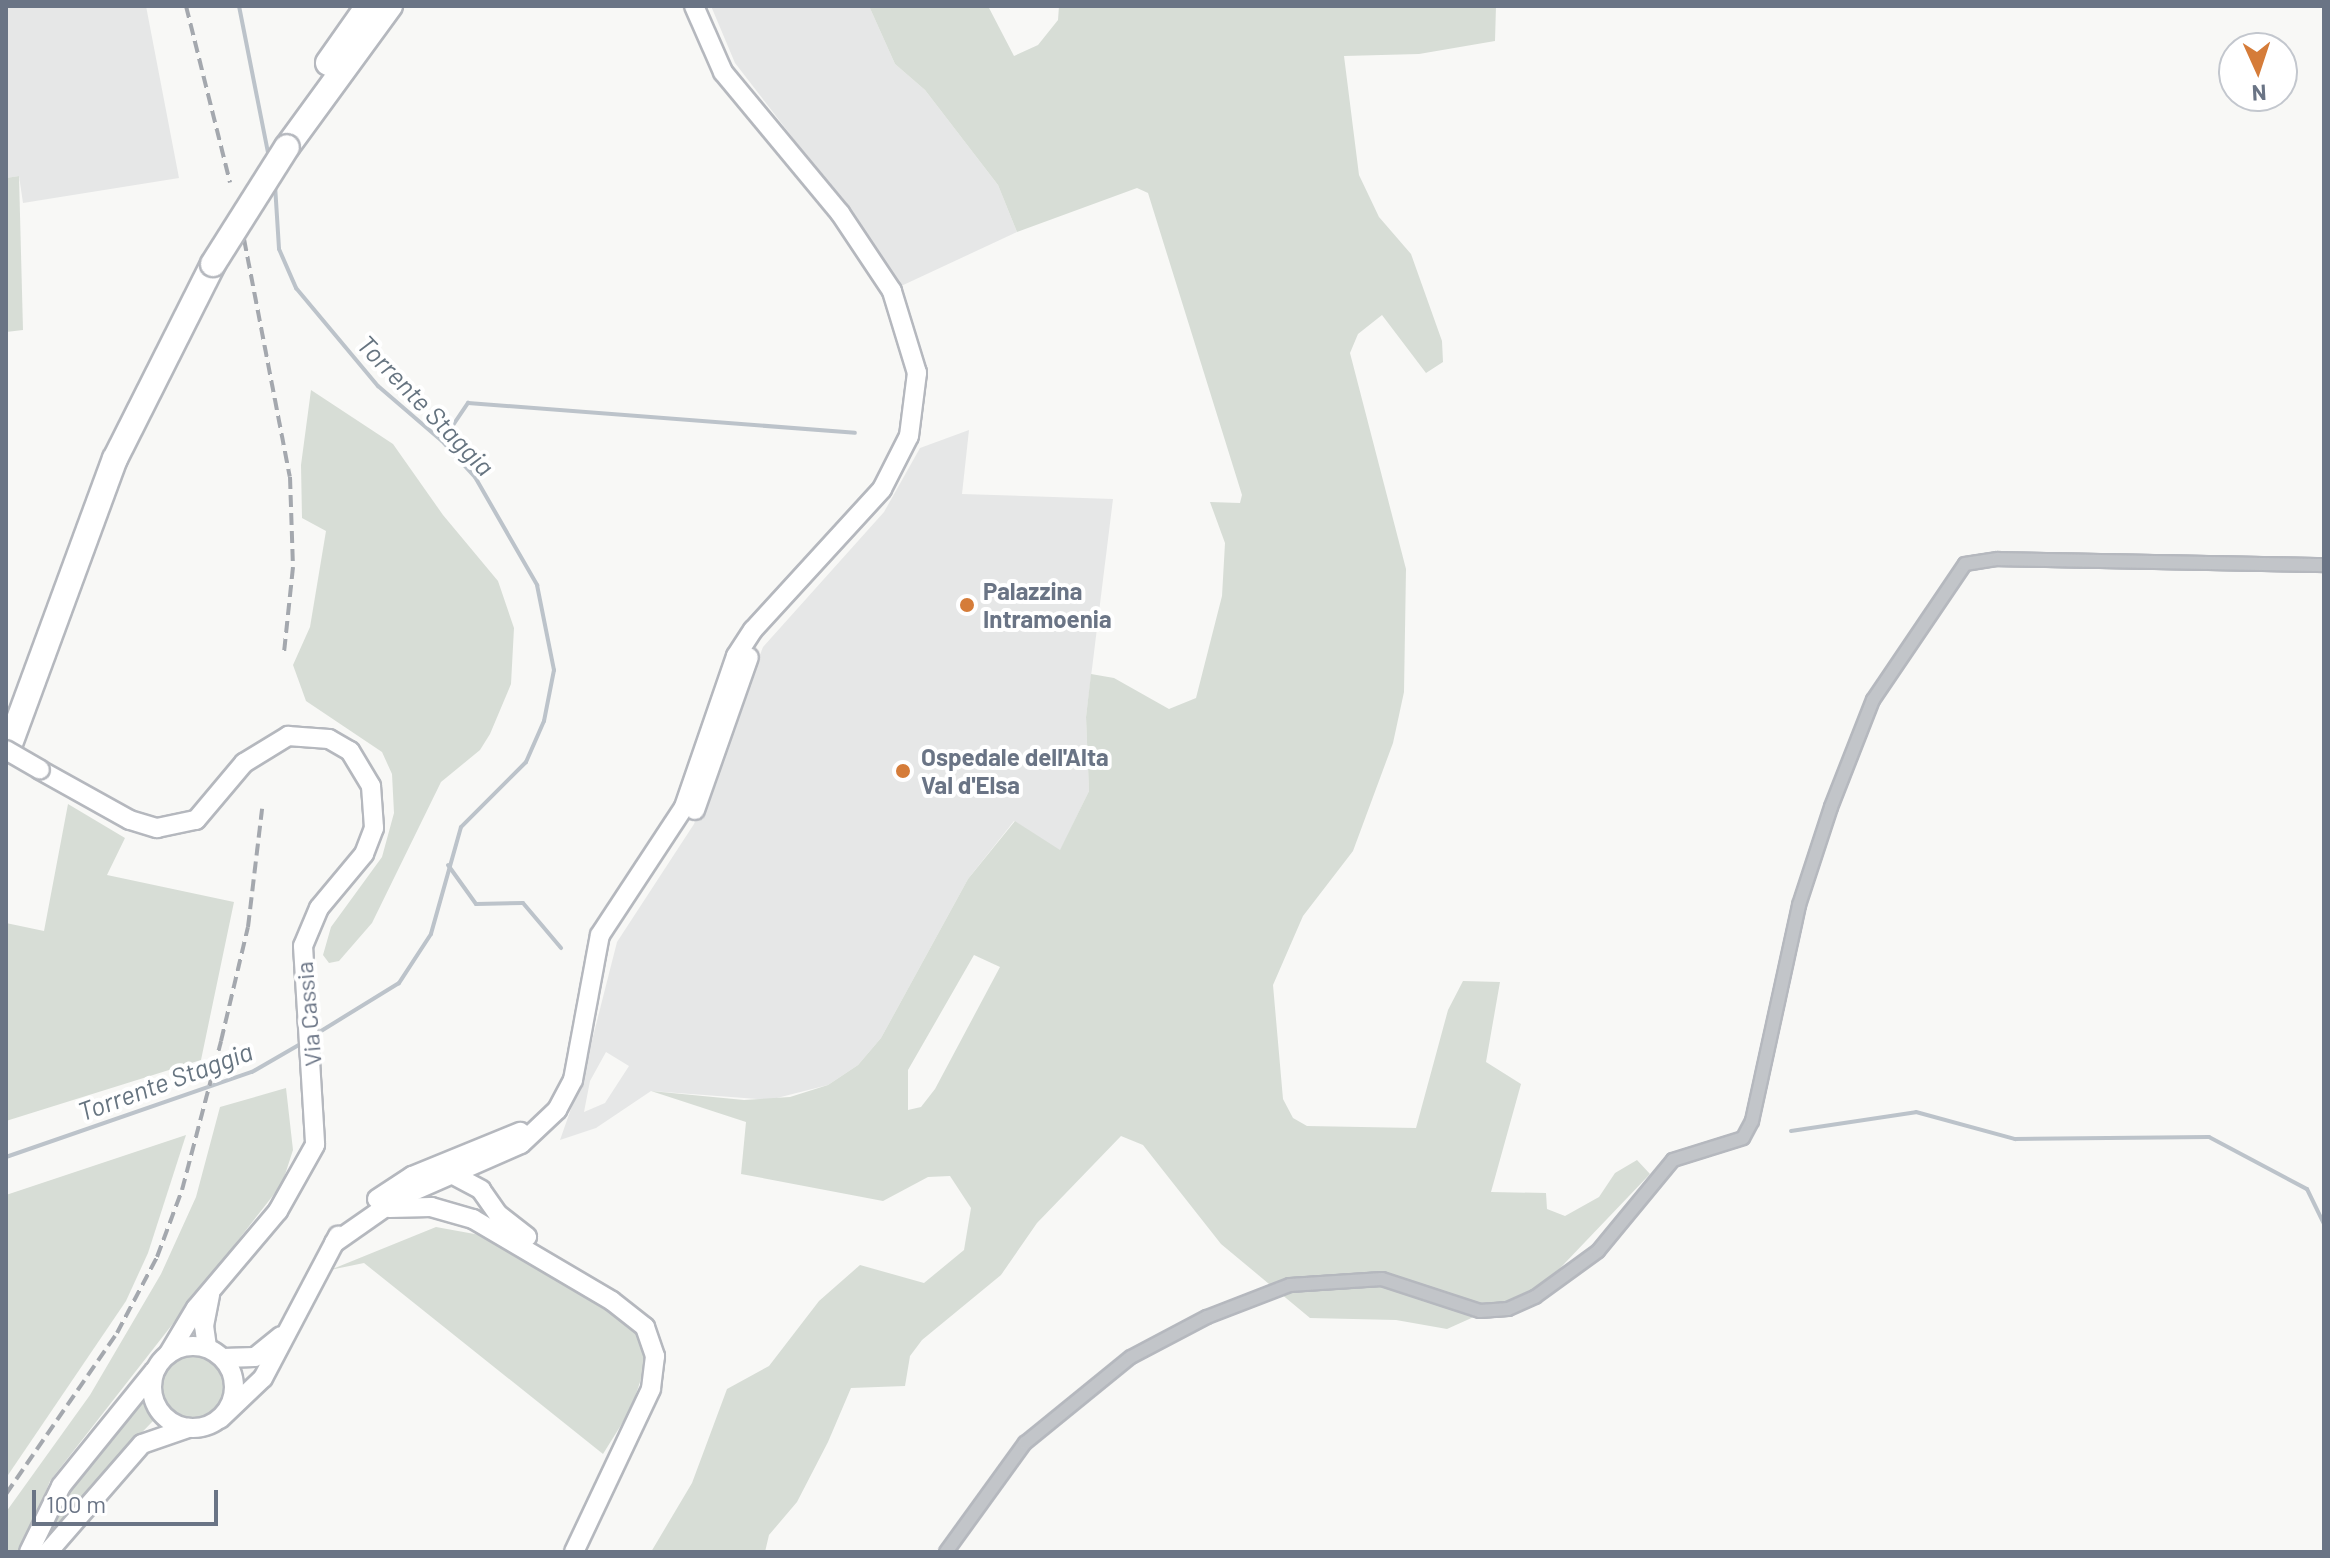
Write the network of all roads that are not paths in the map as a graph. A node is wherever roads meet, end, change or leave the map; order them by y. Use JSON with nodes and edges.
{"nodes":[{"id":1,"x":368,"y":6,"type":"edge"},
{"id":2,"x":390,"y":6,"type":"edge"},
{"id":3,"x":694,"y":6,"type":"edge"},
{"id":4,"x":281,"y":143,"type":"junction"},
{"id":5,"x":207,"y":260,"type":"junction"},
{"id":6,"x":2324,"y":565,"type":"edge"},
{"id":7,"x":795,"y":587,"type":"junction"},
{"id":8,"x":6,"y":714,"type":"edge"},
{"id":9,"x":8,"y":746,"type":"edge"},
{"id":10,"x":590,"y":991,"type":"junction"},
{"id":11,"x":577,"y":1058,"type":"junction"},
{"id":12,"x":490,"y":1159,"type":"junction"},
{"id":13,"x":454,"y":1175,"type":"junction"},
{"id":14,"x":388,"y":1190,"type":"junction"},
{"id":15,"x":486,"y":1194,"type":"junction"},
{"id":16,"x":382,"y":1208,"type":"junction"},
{"id":17,"x":334,"y":1243,"type":"junction"},
{"id":18,"x":212,"y":1290,"type":"junction"},
{"id":19,"x":645,"y":1327,"type":"junction"},
{"id":20,"x":285,"y":1331,"type":"junction"},
{"id":21,"x":207,"y":1347,"type":"junction"},
{"id":22,"x":169,"y":1353,"type":"junction"},
{"id":23,"x":223,"y":1358,"type":"junction"},
{"id":24,"x":156,"y":1369,"type":"junction"},
{"id":25,"x":220,"y":1419,"type":"junction"},
{"id":26,"x":188,"y":1428,"type":"junction"},
{"id":27,"x":29,"y":1552,"type":"edge"},
{"id":28,"x":48,"y":1552,"type":"edge"},
{"id":29,"x":574,"y":1552,"type":"edge"},
{"id":30,"x":946,"y":1552,"type":"edge"}],
"edges":[{"from":1,"to":4,"type":"highway"},
{"from":2,"to":4,"type":"highway"},
{"from":3,"to":7,"type":"main road"},
{"from":4,"to":5,"type":"highway"},
{"from":5,"to":8,"type":"highway"},
{"from":5,"to":9,"type":"highway"},
{"from":6,"to":30,"type":"street"},
{"from":7,"to":10,"type":"main road"},
{"from":7,"to":10,"type":"main road"},
{"from":9,"to":18,"type":"main road","name":"Via Cassia","bridge":true},
{"from":10,"to":11,"type":"main road"},
{"from":11,"to":12,"type":"main road"},
{"from":11,"to":14,"type":"main road"},
{"from":12,"to":13,"type":"main road"},
{"from":12,"to":15,"type":"main road"},
{"from":13,"to":14,"type":"main road"},
{"from":13,"to":15,"type":"main road"},
{"from":13,"to":16,"type":"main road"},
{"from":14,"to":17,"type":"main road"},
{"from":15,"to":19,"type":"main road"},
{"from":16,"to":17,"type":"main road"},
{"from":16,"to":19,"type":"main road"},
{"from":17,"to":20,"type":"main road"},
{"from":18,"to":21,"type":"main road","name":"Via Cassia"},
{"from":18,"to":22,"type":"main road","name":"Via Cassia"},
{"from":19,"to":29,"type":"main road"},
{"from":20,"to":23,"type":"main road"},
{"from":20,"to":25,"type":"main road"},
{"from":21,"to":22,"type":"main road"},
{"from":21,"to":23,"type":"main road"},
{"from":22,"to":24,"type":"main road","name":"Via Cassia"},
{"from":23,"to":25,"type":"main road"},
{"from":24,"to":26,"type":"main road"},
{"from":24,"to":27,"type":"main road","name":"Via Cassia"},
{"from":25,"to":26,"type":"main road"},
{"from":26,"to":28,"type":"main road"}]}
